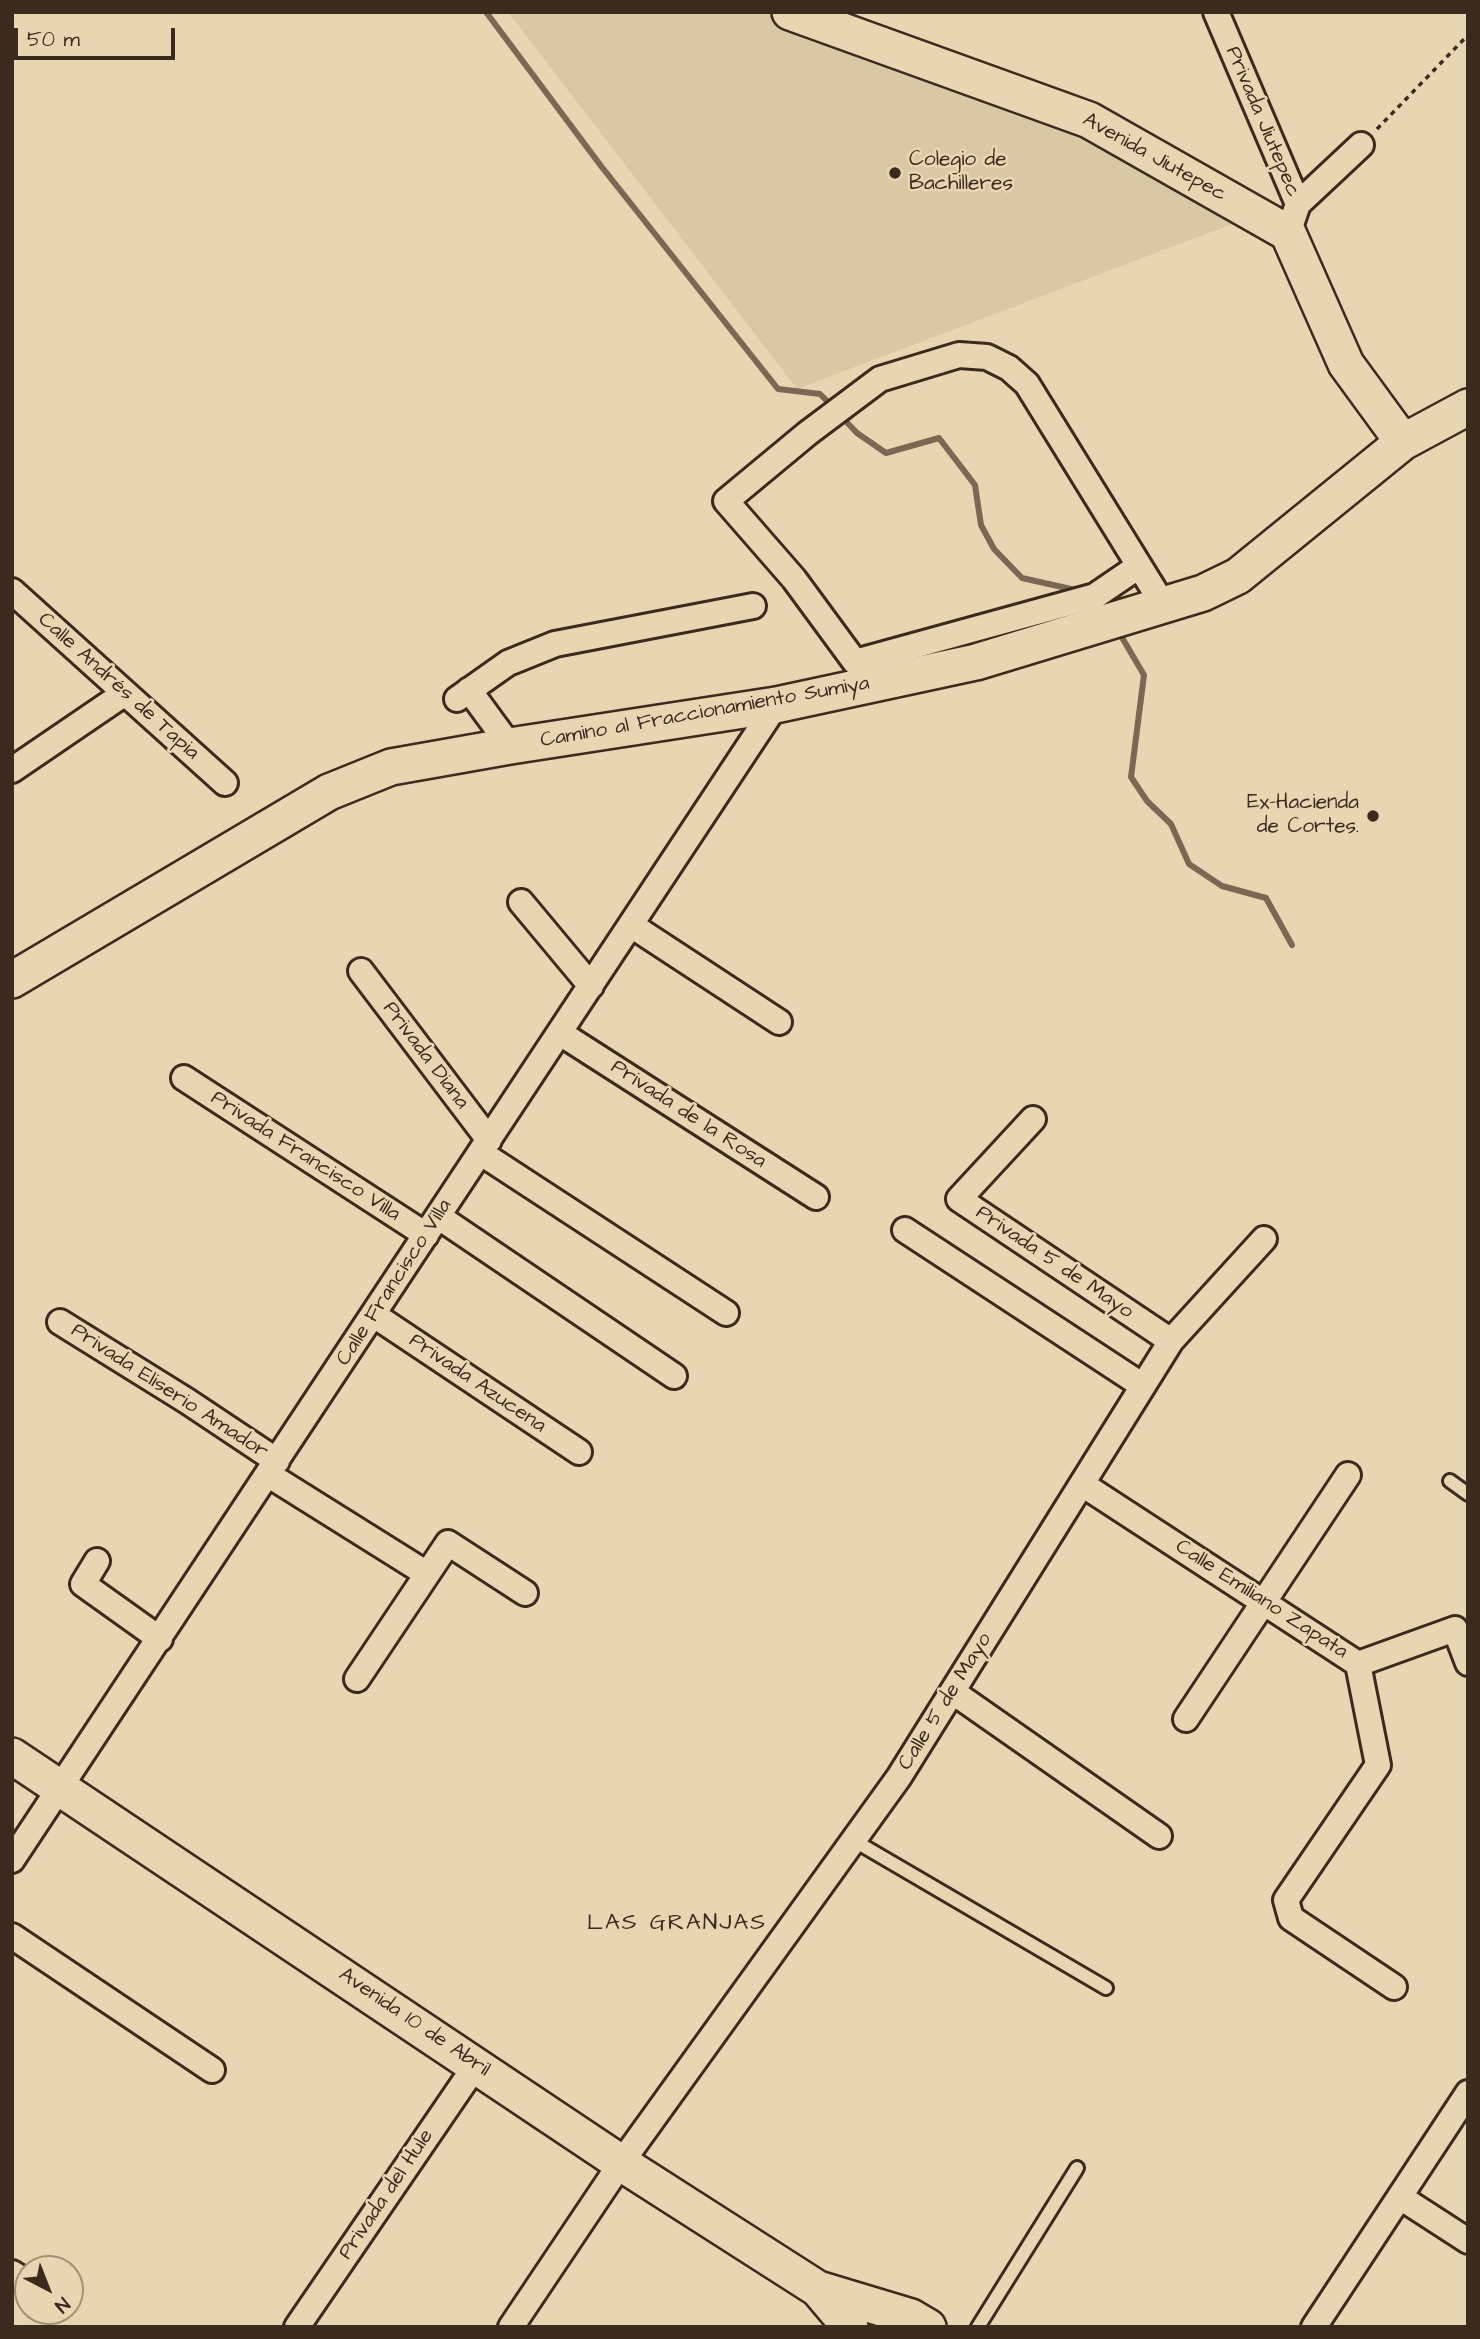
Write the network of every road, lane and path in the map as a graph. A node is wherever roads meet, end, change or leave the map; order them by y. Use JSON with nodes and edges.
{"nodes":[{"id":1,"x":790,"y":12,"type":"edge"},
{"id":2,"x":1216,"y":12,"type":"edge"},
{"id":3,"x":1468,"y":35,"type":"edge"},
{"id":4,"x":1361,"y":145,"type":"joint"},
{"id":5,"x":1293,"y":219,"type":"junction"},
{"id":6,"x":1468,"y":407,"type":"edge"},
{"id":7,"x":1404,"y":442,"type":"junction"},
{"id":8,"x":1139,"y":566,"type":"junction"},
{"id":9,"x":12,"y":591,"type":"edge"},
{"id":10,"x":753,"y":606,"type":"dead end"},
{"id":11,"x":1164,"y":606,"type":"junction"},
{"id":12,"x":125,"y":693,"type":"junction"},
{"id":13,"x":776,"y":705,"type":"junction"},
{"id":14,"x":510,"y":746,"type":"junction"},
{"id":15,"x":12,"y":770,"type":"edge"},
{"id":16,"x":225,"y":783,"type":"dead end"},
{"id":17,"x":521,"y":902,"type":"dead end"},
{"id":18,"x":631,"y":925,"type":"junction"},
{"id":19,"x":361,"y":971,"type":"dead end"},
{"id":20,"x":12,"y":980,"type":"edge"},
{"id":21,"x":591,"y":986,"type":"junction"},
{"id":22,"x":779,"y":1022,"type":"dead end"},
{"id":23,"x":560,"y":1033,"type":"junction"},
{"id":24,"x":184,"y":1078,"type":"dead end"},
{"id":25,"x":1032,"y":1119,"type":"dead end"},
{"id":26,"x":485,"y":1147,"type":"junction"},
{"id":27,"x":816,"y":1197,"type":"dead end"},
{"id":28,"x":433,"y":1226,"type":"junction"},
{"id":29,"x":905,"y":1230,"type":"dead end"},
{"id":30,"x":1264,"y":1239,"type":"dead end"},
{"id":31,"x":726,"y":1313,"type":"dead end"},
{"id":32,"x":374,"y":1315,"type":"junction"},
{"id":33,"x":60,"y":1322,"type":"dead end"},
{"id":34,"x":1171,"y":1341,"type":"junction"},
{"id":35,"x":674,"y":1376,"type":"dead end"},
{"id":36,"x":1143,"y":1386,"type":"junction"},
{"id":37,"x":579,"y":1452,"type":"dead end"},
{"id":38,"x":273,"y":1468,"type":"junction"},
{"id":39,"x":1348,"y":1475,"type":"dead end"},
{"id":40,"x":1450,"y":1481,"type":"dead end"},
{"id":41,"x":1082,"y":1484,"type":"junction"},
{"id":42,"x":1468,"y":1494,"type":"edge"},
{"id":43,"x":97,"y":1561,"type":"dead end"},
{"id":44,"x":427,"y":1574,"type":"junction"},
{"id":45,"x":525,"y":1593,"type":"dead end"},
{"id":46,"x":1264,"y":1603,"type":"junction"},
{"id":47,"x":160,"y":1639,"type":"junction"},
{"id":48,"x":1468,"y":1663,"type":"edge"},
{"id":49,"x":1358,"y":1664,"type":"junction"},
{"id":50,"x":357,"y":1679,"type":"dead end"},
{"id":51,"x":953,"y":1692,"type":"junction"},
{"id":52,"x":1186,"y":1719,"type":"dead end"},
{"id":53,"x":12,"y":1756,"type":"edge"},
{"id":54,"x":61,"y":1789,"type":"junction"},
{"id":55,"x":1158,"y":1836,"type":"dead end"},
{"id":56,"x":853,"y":1840,"type":"junction"},
{"id":57,"x":12,"y":1860,"type":"edge"},
{"id":58,"x":12,"y":1937,"type":"edge"},
{"id":59,"x":1394,"y":1987,"type":"dead end"},
{"id":60,"x":1106,"y":1988,"type":"dead end"},
{"id":61,"x":477,"y":2064,"type":"junction"},
{"id":62,"x":212,"y":2070,"type":"dead end"},
{"id":63,"x":1468,"y":2093,"type":"edge"},
{"id":64,"x":621,"y":2163,"type":"junction"},
{"id":65,"x":1077,"y":2168,"type":"dead end"},
{"id":66,"x":1400,"y":2197,"type":"junction"},
{"id":67,"x":1468,"y":2241,"type":"edge"},
{"id":68,"x":818,"y":2289,"type":"junction"},
{"id":69,"x":518,"y":2324,"type":"edge"},
{"id":70,"x":913,"y":2324,"type":"edge"},
{"id":71,"x":297,"y":2327,"type":"edge"},
{"id":72,"x":850,"y":2327,"type":"edge"},
{"id":73,"x":978,"y":2327,"type":"edge"},
{"id":74,"x":1314,"y":2327,"type":"edge"}],
"edges":[{"from":1,"to":5,"type":"street","name":"Avenida Jiutepec"},
{"from":2,"to":5,"type":"street","name":"Privada Jiutepec"},
{"from":3,"to":4,"type":"path"},
{"from":4,"to":5,"type":"street"},
{"from":5,"to":7,"type":"street"},
{"from":6,"to":7,"type":"street","name":"Camino al Fraccionamiento Sumiya"},
{"from":7,"to":11,"type":"street","name":"Camino al Fraccionamiento Sumiya"},
{"from":8,"to":8,"type":"street"},
{"from":8,"to":11,"type":"street"},
{"from":9,"to":12,"type":"street","name":"Calle Andrés de Tapia"},
{"from":10,"to":14,"type":"street"},
{"from":11,"to":13,"type":"street","name":"Camino al Fraccionamiento Sumiya"},
{"from":12,"to":15,"type":"street"},
{"from":12,"to":16,"type":"street","name":"Calle Andrés de Tapia"},
{"from":13,"to":14,"type":"street","name":"Camino al Fraccionamiento Sumiya"},
{"from":13,"to":18,"type":"street","name":"Calle Francisco Villa"},
{"from":14,"to":20,"type":"street","name":"Camino al Fraccionamiento Sumiya"},
{"from":17,"to":21,"type":"street"},
{"from":18,"to":21,"type":"street","name":"Calle Francisco Villa"},
{"from":18,"to":22,"type":"street"},
{"from":19,"to":26,"type":"street","name":"Privada Diana"},
{"from":21,"to":23,"type":"street","name":"Calle Francisco Villa"},
{"from":23,"to":26,"type":"street","name":"Calle Francisco Villa"},
{"from":23,"to":27,"type":"street","name":"Privada de la Rosa"},
{"from":24,"to":28,"type":"street","name":"Privada Francisco Villa"},
{"from":25,"to":34,"type":"street","name":"Privada 5 de Mayo"},
{"from":26,"to":28,"type":"street","name":"Calle Francisco Villa"},
{"from":26,"to":31,"type":"street","name":"Privada Diana"},
{"from":28,"to":32,"type":"street","name":"Calle Francisco Villa"},
{"from":28,"to":35,"type":"street","name":"Privada Francisco Villa"},
{"from":29,"to":36,"type":"street"},
{"from":30,"to":34,"type":"street","name":"Calle 5 de Mayo"},
{"from":32,"to":37,"type":"street","name":"Privada Azucena"},
{"from":32,"to":38,"type":"street","name":"Calle Francisco Villa"},
{"from":33,"to":38,"type":"street","name":"Privada Eliserio Amador"},
{"from":34,"to":36,"type":"street","name":"Calle 5 de Mayo"},
{"from":36,"to":41,"type":"street","name":"Calle 5 de Mayo"},
{"from":38,"to":44,"type":"street","name":"Privada Eliserio Amador"},
{"from":38,"to":47,"type":"street","name":"Calle Francisco Villa"},
{"from":39,"to":46,"type":"street"},
{"from":40,"to":42,"type":"lane"},
{"from":41,"to":46,"type":"street","name":"Calle Emiliano Zapata"},
{"from":41,"to":51,"type":"street","name":"Calle 5 de Mayo"},
{"from":43,"to":47,"type":"street"},
{"from":44,"to":45,"type":"street"},
{"from":44,"to":50,"type":"street"},
{"from":46,"to":49,"type":"street","name":"Calle Emiliano Zapata"},
{"from":46,"to":52,"type":"street"},
{"from":47,"to":54,"type":"street","name":"Calle Francisco Villa"},
{"from":48,"to":49,"type":"street","name":"Calle Emiliano Zapata"},
{"from":49,"to":59,"type":"street"},
{"from":51,"to":55,"type":"street"},
{"from":51,"to":56,"type":"street","name":"Calle 5 de Mayo"},
{"from":53,"to":54,"type":"street","name":"Avenida 10 de Abril"},
{"from":54,"to":57,"type":"street","name":"Calle Francisco Villa"},
{"from":54,"to":61,"type":"street","name":"Avenida 10 de Abril"},
{"from":56,"to":60,"type":"lane"},
{"from":56,"to":64,"type":"street","name":"Calle 5 de Mayo"},
{"from":58,"to":62,"type":"street"},
{"from":61,"to":64,"type":"street","name":"Avenida 10 de Abril"},
{"from":61,"to":71,"type":"street","name":"Privada del Hule"},
{"from":63,"to":66,"type":"street"},
{"from":64,"to":68,"type":"street","name":"Avenida 10 de Abril"},
{"from":64,"to":69,"type":"street"},
{"from":65,"to":73,"type":"lane"},
{"from":66,"to":67,"type":"street"},
{"from":66,"to":74,"type":"street"},
{"from":68,"to":70,"type":"street","name":"Avenida 10 de Abril"},
{"from":68,"to":72,"type":"street","name":"Avenida 10 de Abril"}]}
